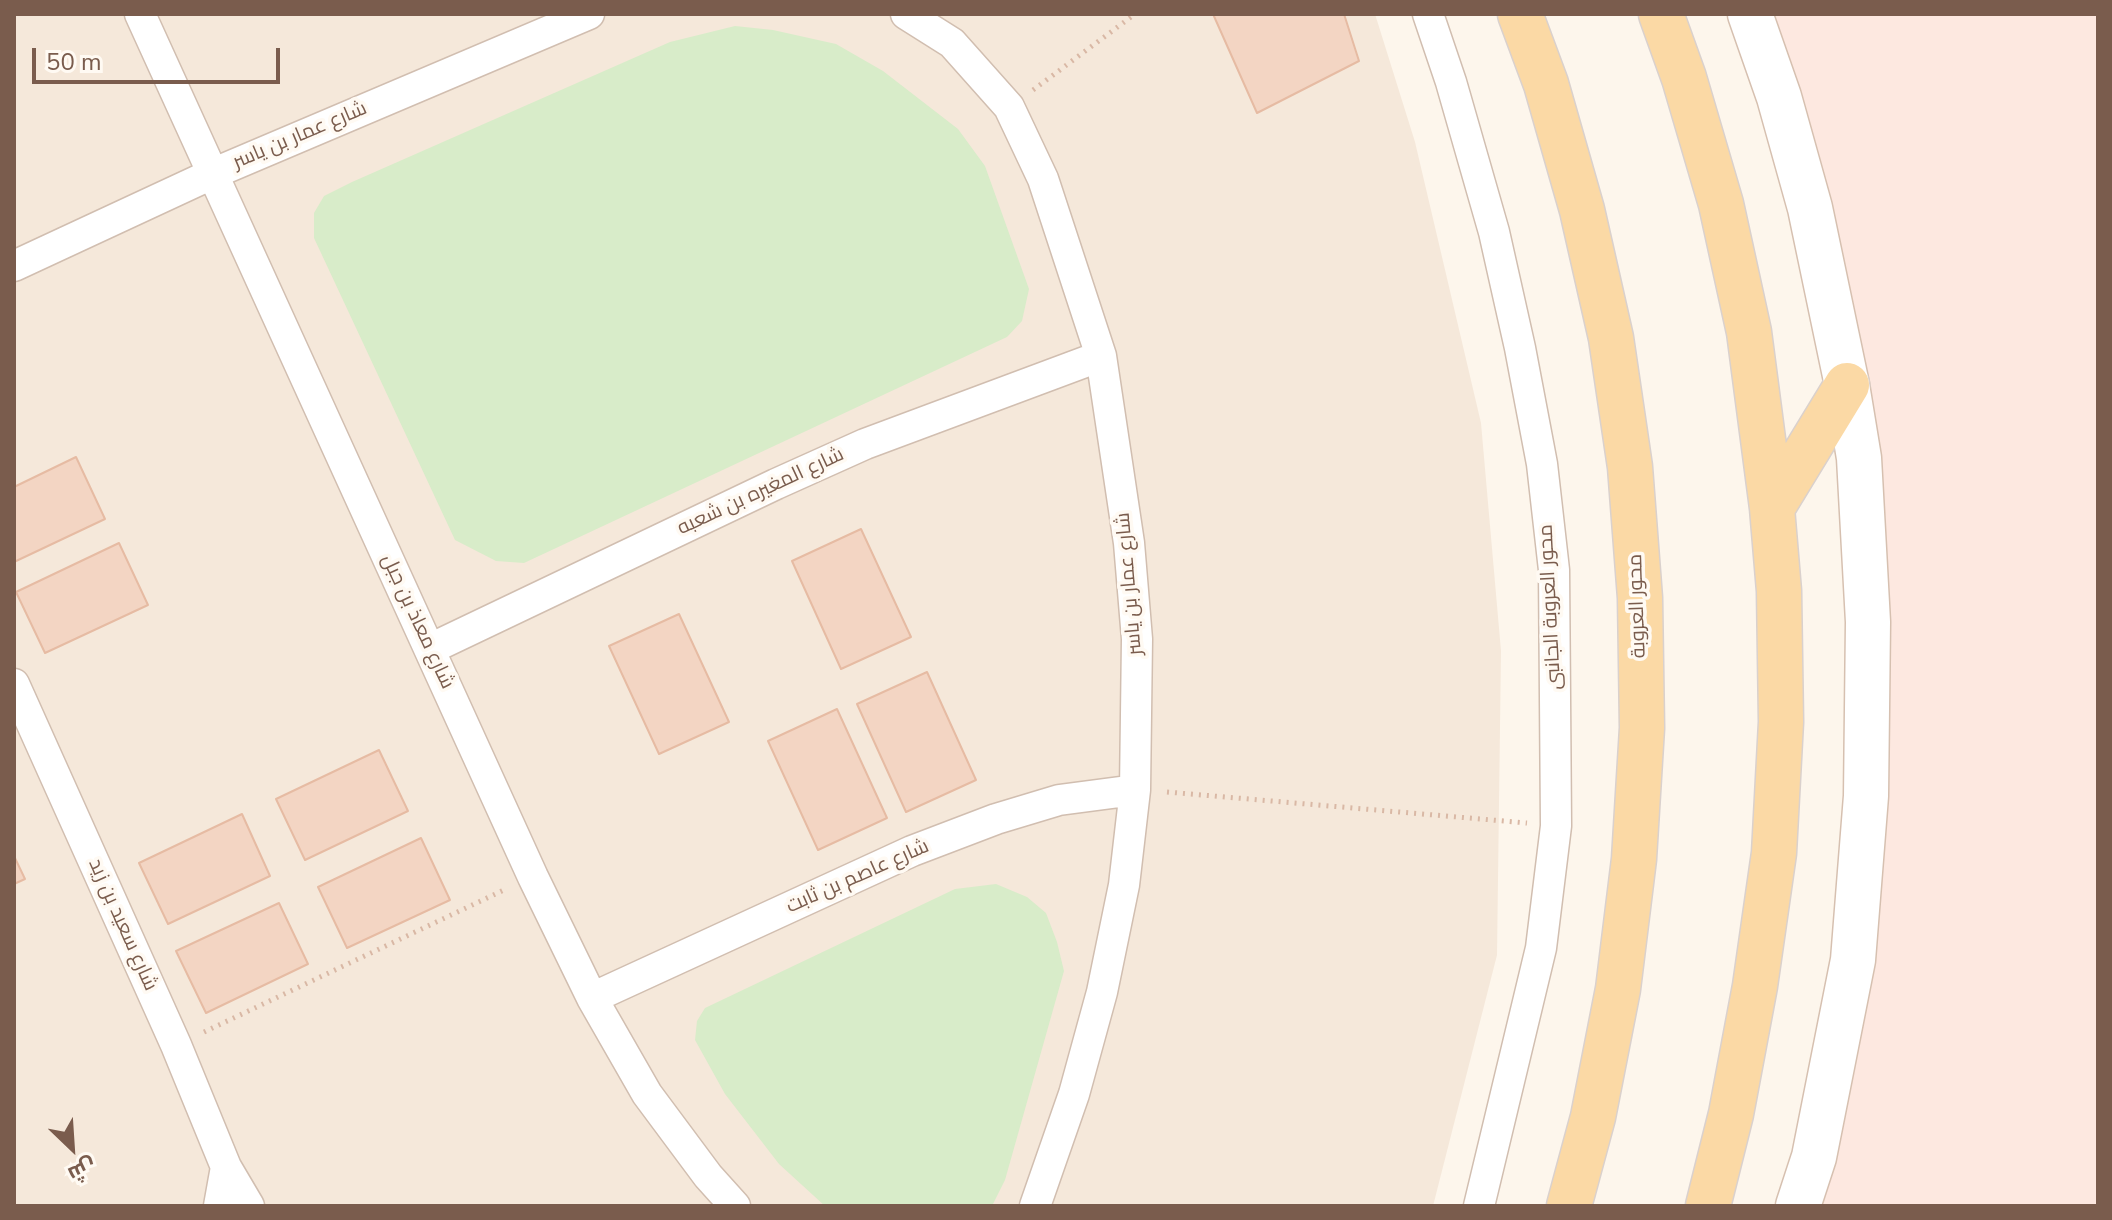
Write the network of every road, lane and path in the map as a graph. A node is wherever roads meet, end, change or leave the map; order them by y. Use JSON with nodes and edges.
{"nodes":[{"id":1,"x":140,"y":14,"type":"edge"},
{"id":2,"x":589,"y":14,"type":"edge"},
{"id":3,"x":906,"y":14,"type":"edge"},
{"id":4,"x":1135,"y":14,"type":"edge"},
{"id":5,"x":1428,"y":14,"type":"edge"},
{"id":6,"x":1520,"y":14,"type":"edge"},
{"id":7,"x":1661,"y":14,"type":"edge"},
{"id":8,"x":1750,"y":14,"type":"edge"},
{"id":9,"x":1009,"y":107,"type":"junction"},
{"id":10,"x":212,"y":174,"type":"junction"},
{"id":11,"x":14,"y":266,"type":"edge"},
{"id":12,"x":1101,"y":356,"type":"junction"},
{"id":13,"x":1847,"y":385,"type":"junction"},
{"id":14,"x":1772,"y":508,"type":"junction"},
{"id":15,"x":430,"y":649,"type":"junction"},
{"id":16,"x":14,"y":684,"type":"edge"},
{"id":17,"x":1135,"y":790,"type":"junction"},
{"id":18,"x":1556,"y":826,"type":"junction"},
{"id":19,"x":533,"y":877,"type":"junction"},
{"id":20,"x":592,"y":998,"type":"junction"},
{"id":21,"x":176,"y":1045,"type":"junction"},
{"id":22,"x":226,"y":1167,"type":"junction"},
{"id":23,"x":219,"y":1206,"type":"edge"},
{"id":24,"x":249,"y":1206,"type":"edge"},
{"id":25,"x":735,"y":1206,"type":"edge"},
{"id":26,"x":1035,"y":1206,"type":"edge"},
{"id":27,"x":1479,"y":1206,"type":"edge"},
{"id":28,"x":1569,"y":1206,"type":"edge"},
{"id":29,"x":1708,"y":1206,"type":"edge"},
{"id":30,"x":1798,"y":1206,"type":"edge"}],
"edges":[{"from":1,"to":10,"type":"street","name":"شارع معاذ بن جبل"},
{"from":2,"to":10,"type":"street","name":"شارع عمار بن ياسر"},
{"from":3,"to":9,"type":"street","name":"شارع عمار بن ياسر"},
{"from":4,"to":9,"type":"path"},
{"from":5,"to":18,"type":"street","name":"محور العروبة الجانبى"},
{"from":6,"to":28,"type":"main road","name":"محور العروبة"},
{"from":7,"to":14,"type":"main road"},
{"from":8,"to":13,"type":"street"},
{"from":9,"to":12,"type":"street","name":"شارع عمار بن ياسر"},
{"from":10,"to":11,"type":"street","name":"شارع عمار بن ياسر"},
{"from":10,"to":15,"type":"street","name":"شارع معاذ بن جبل"},
{"from":12,"to":15,"type":"street","name":"شارع المغيره بن شعبه"},
{"from":12,"to":17,"type":"street","name":"شارع عمار بن ياسر"},
{"from":13,"to":14,"type":"main road"},
{"from":13,"to":30,"type":"street"},
{"from":14,"to":29,"type":"main road"},
{"from":15,"to":19,"type":"street","name":"شارع معاذ بن جبل"},
{"from":16,"to":21,"type":"street","name":"شارع سعيد بن زيد"},
{"from":17,"to":18,"type":"path"},
{"from":17,"to":20,"type":"street","name":"شارع عاصم بن ثابت"},
{"from":17,"to":26,"type":"street","name":"شارع عمار بن ياسر"},
{"from":18,"to":27,"type":"street","name":"محور العروبة الجانبى"},
{"from":19,"to":20,"type":"street","name":"شارع معاذ بن جبل"},
{"from":19,"to":21,"type":"path"},
{"from":20,"to":25,"type":"street","name":"شارع معاذ بن جبل"},
{"from":21,"to":22,"type":"street","name":"شارع سعيد بن زيد"},
{"from":22,"to":23,"type":"street"},
{"from":22,"to":24,"type":"street","name":"شارع سعيد بن زيد"}]}
